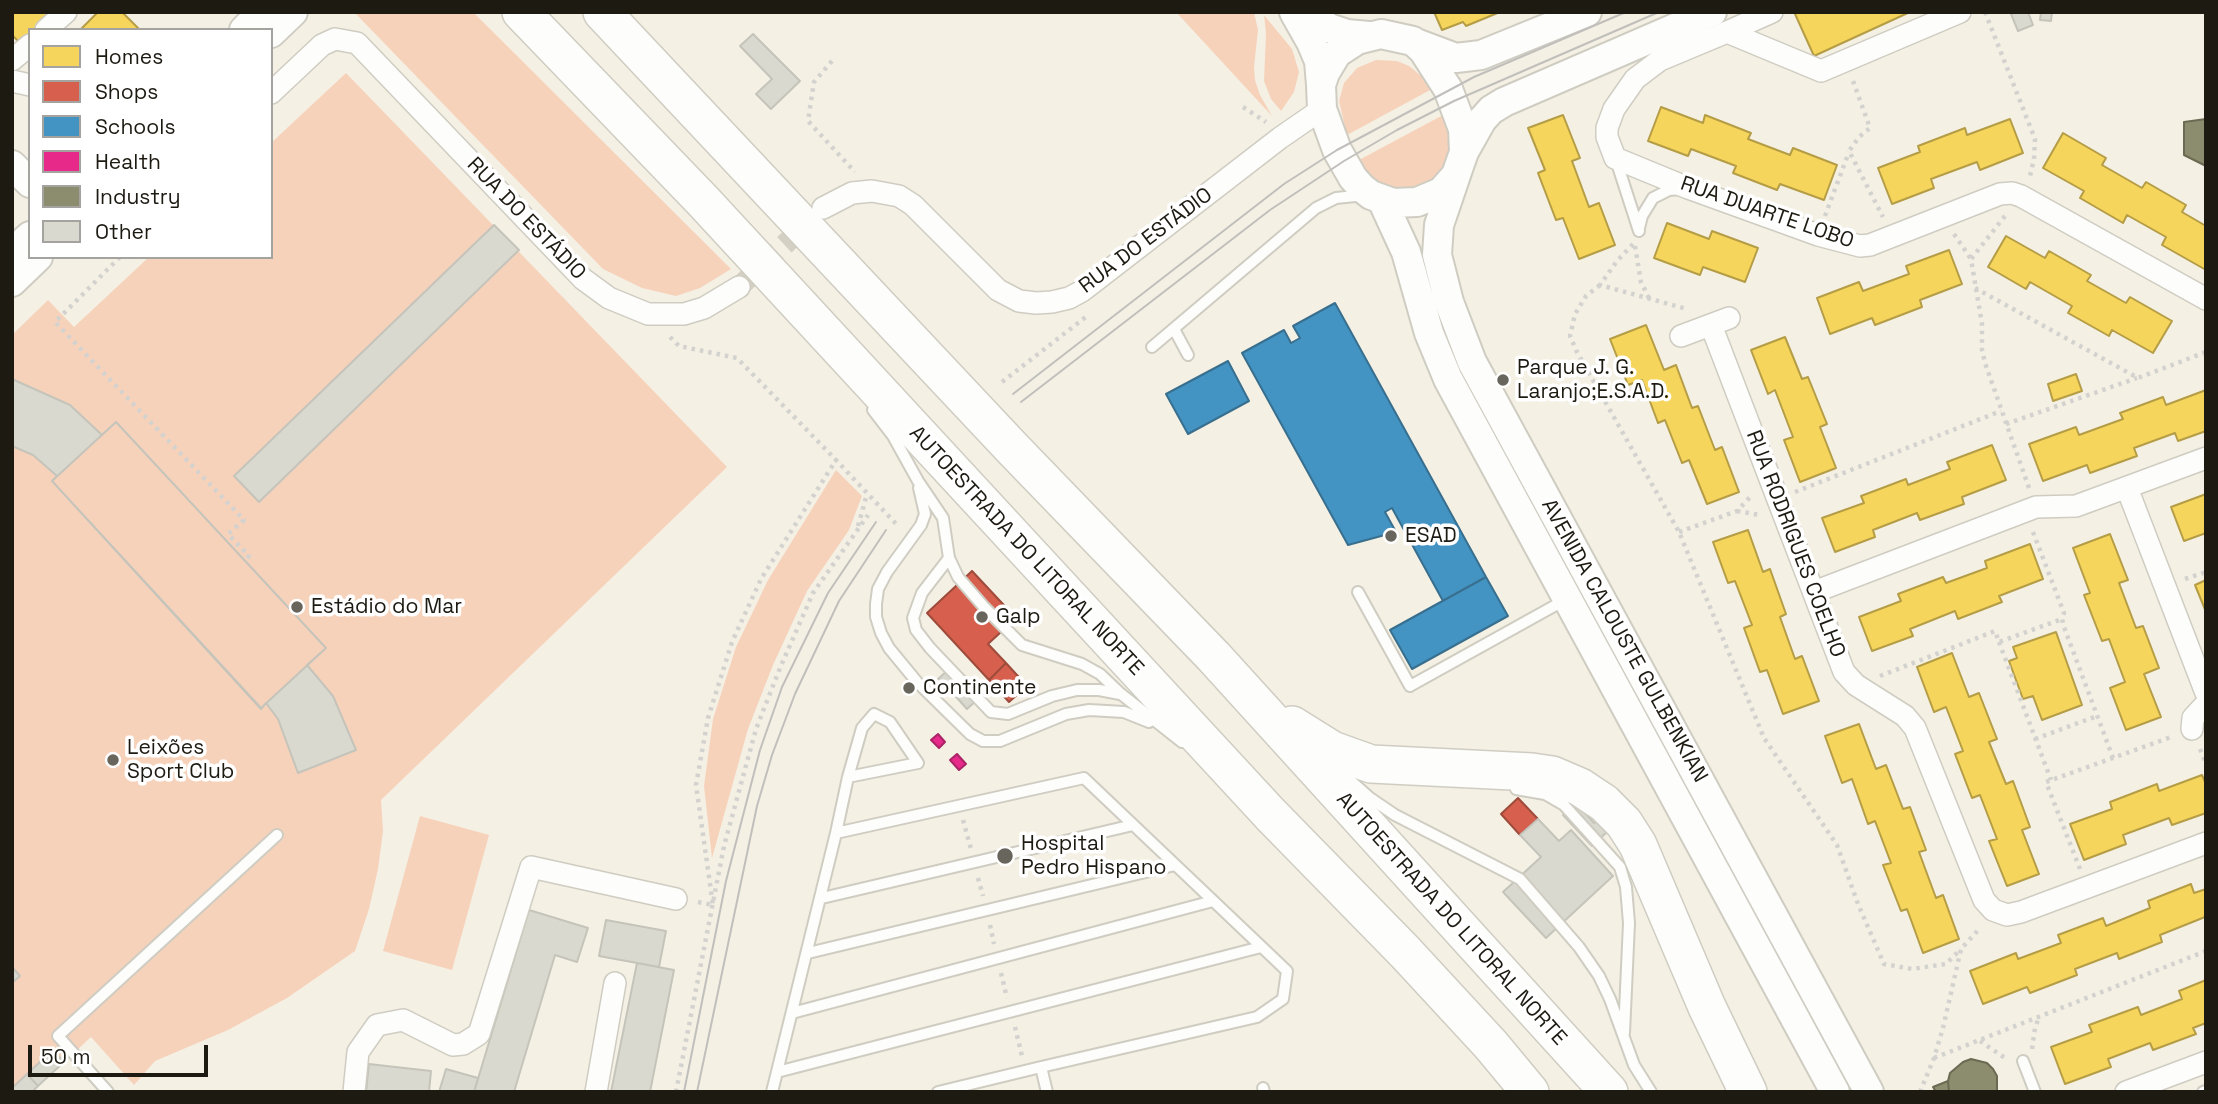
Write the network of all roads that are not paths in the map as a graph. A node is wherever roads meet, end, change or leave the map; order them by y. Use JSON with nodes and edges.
{"nodes":[{"id":1,"x":66,"y":12,"type":"edge"},
{"id":2,"x":262,"y":12,"type":"edge"},
{"id":3,"x":293,"y":12,"type":"edge"},
{"id":4,"x":521,"y":12,"type":"edge"},
{"id":5,"x":602,"y":12,"type":"edge"},
{"id":6,"x":1294,"y":12,"type":"edge"},
{"id":7,"x":1305,"y":12,"type":"edge"},
{"id":8,"x":1587,"y":12,"type":"edge"},
{"id":9,"x":1772,"y":12,"type":"edge"},
{"id":10,"x":1960,"y":12,"type":"edge"},
{"id":11,"x":1719,"y":22,"type":"edge"},
{"id":12,"x":48,"y":28,"type":"edge"},
{"id":13,"x":246,"y":28,"type":"edge"},
{"id":14,"x":273,"y":31,"type":"edge"},
{"id":15,"x":1369,"y":36,"type":"junction"},
{"id":16,"x":1413,"y":41,"type":"junction"},
{"id":17,"x":28,"y":47,"type":"edge"},
{"id":18,"x":12,"y":60,"type":"edge"},
{"id":19,"x":273,"y":91,"type":"edge"},
{"id":20,"x":1322,"y":97,"type":"junction"},
{"id":21,"x":1615,"y":158,"type":"junction"},
{"id":22,"x":1460,"y":164,"type":"junction"},
{"id":23,"x":12,"y":165,"type":"edge"},
{"id":24,"x":28,"y":181,"type":"edge"},
{"id":25,"x":1688,"y":188,"type":"junction"},
{"id":26,"x":1376,"y":197,"type":"junction"},
{"id":27,"x":824,"y":208,"type":"tunnel mouth"},
{"id":28,"x":28,"y":238,"type":"edge"},
{"id":29,"x":12,"y":252,"type":"edge"},
{"id":30,"x":36,"y":259,"type":"edge"},
{"id":31,"x":12,"y":282,"type":"edge"},
{"id":32,"x":739,"y":287,"type":"tunnel mouth"},
{"id":33,"x":793,"y":299,"type":"junction"},
{"id":34,"x":2206,"y":299,"type":"edge"},
{"id":35,"x":1174,"y":329,"type":"junction"},
{"id":36,"x":1682,"y":336,"type":"dead end"},
{"id":37,"x":1152,"y":347,"type":"dead end"},
{"id":38,"x":1188,"y":355,"type":"dead end"},
{"id":39,"x":846,"y":373,"type":"dead end"},
{"id":40,"x":869,"y":404,"type":"dead end"},
{"id":41,"x":2206,"y":458,"type":"edge"},
{"id":42,"x":918,"y":481,"type":"junction"},
{"id":43,"x":2127,"y":488,"type":"junction"},
{"id":44,"x":949,"y":558,"type":"junction"},
{"id":45,"x":1358,"y":592,"type":"dead end"},
{"id":46,"x":1814,"y":592,"type":"junction"},
{"id":47,"x":1567,"y":598,"type":"junction"},
{"id":48,"x":1214,"y":657,"type":"junction"},
{"id":49,"x":2206,"y":693,"type":"edge"},
{"id":50,"x":1121,"y":694,"type":"junction"},
{"id":51,"x":2206,"y":704,"type":"edge"},
{"id":52,"x":1291,"y":724,"type":"junction"},
{"id":53,"x":1162,"y":728,"type":"junction"},
{"id":54,"x":2192,"y":729,"type":"road end"},
{"id":55,"x":1196,"y":753,"type":"dead end"},
{"id":56,"x":1206,"y":762,"type":"dead end"},
{"id":57,"x":1341,"y":772,"type":"junction"},
{"id":58,"x":848,"y":777,"type":"junction"},
{"id":59,"x":1364,"y":778,"type":"dead end"},
{"id":60,"x":1510,"y":788,"type":"dead end"},
{"id":61,"x":1270,"y":815,"type":"junction"},
{"id":62,"x":1133,"y":825,"type":"junction"},
{"id":63,"x":836,"y":834,"type":"junction"},
{"id":64,"x":277,"y":835,"type":"dead end"},
{"id":65,"x":2206,"y":842,"type":"edge"},
{"id":66,"x":1175,"y":865,"type":"junction"},
{"id":67,"x":822,"y":898,"type":"junction"},
{"id":68,"x":676,"y":899,"type":"dead end"},
{"id":69,"x":1213,"y":901,"type":"junction"},
{"id":70,"x":1666,"y":907,"type":"junction"},
{"id":71,"x":1261,"y":947,"type":"junction"},
{"id":72,"x":808,"y":953,"type":"junction"},
{"id":73,"x":615,"y":983,"type":"dead end"},
{"id":74,"x":792,"y":1013,"type":"junction"},
{"id":75,"x":1624,"y":1039,"type":"junction"},
{"id":76,"x":2022,"y":1061,"type":"road end"},
{"id":77,"x":2206,"y":1062,"type":"edge"},
{"id":78,"x":1041,"y":1067,"type":"junction"},
{"id":79,"x":777,"y":1072,"type":"junction"},
{"id":80,"x":108,"y":1092,"type":"edge"},
{"id":81,"x":354,"y":1092,"type":"edge"},
{"id":82,"x":596,"y":1092,"type":"edge"},
{"id":83,"x":772,"y":1092,"type":"edge"},
{"id":84,"x":939,"y":1092,"type":"edge"},
{"id":85,"x":1047,"y":1092,"type":"edge"},
{"id":86,"x":1530,"y":1092,"type":"edge"},
{"id":87,"x":1609,"y":1092,"type":"edge"},
{"id":88,"x":1651,"y":1092,"type":"edge"},
{"id":89,"x":1748,"y":1092,"type":"edge"},
{"id":90,"x":1771,"y":1092,"type":"edge"},
{"id":91,"x":1835,"y":1092,"type":"edge"},
{"id":92,"x":1869,"y":1092,"type":"edge"},
{"id":93,"x":2035,"y":1092,"type":"edge"},
{"id":94,"x":2126,"y":1092,"type":"edge"}],
"edges":[{"from":1,"to":12,"type":"street"},
{"from":2,"to":13,"type":"main road"},
{"from":3,"to":14,"type":"main road"},
{"from":4,"to":33,"type":"highway","name":"AUTOESTRADA DO LITORAL NORTE"},
{"from":5,"to":48,"type":"highway","name":"AUTOESTRADA DO LITORAL NORTE"},
{"from":6,"to":20,"type":"main road"},
{"from":7,"to":15,"type":"main road"},
{"from":8,"to":16,"type":"main road"},
{"from":9,"to":11,"type":"street"},
{"from":10,"to":11,"type":"street"},
{"from":11,"to":21,"type":"street"},
{"from":11,"to":22,"type":"main road","name":"AVENIDA CALOUSTE GULBENKIAN"},
{"from":15,"to":16,"type":"main road"},
{"from":15,"to":20,"type":"main road"},
{"from":16,"to":22,"type":"main road"},
{"from":17,"to":18,"type":"street"},
{"from":19,"to":32,"type":"street","name":"RUA DO ESTÁDIO"},
{"from":20,"to":26,"type":"main road"},
{"from":20,"to":27,"type":"street","name":"RUA DO ESTÁDIO"},
{"from":21,"to":25,"type":"street","name":"RUA DUARTE LOBO"},
{"from":21,"to":25,"type":"lane"},
{"from":22,"to":26,"type":"main road"},
{"from":22,"to":92,"type":"main road","name":"AVENIDA CALOUSTE GULBENKIAN"},
{"from":23,"to":24,"type":"main road"},
{"from":25,"to":34,"type":"street","name":"RUA DUARTE LOBO"},
{"from":26,"to":35,"type":"lane"},
{"from":26,"to":47,"type":"main road","name":"AVENIDA CALOUSTE GULBENKIAN"},
{"from":28,"to":29,"type":"main road"},
{"from":30,"to":31,"type":"main road"},
{"from":33,"to":39,"type":"lane"},
{"from":33,"to":61,"type":"highway","name":"AUTOESTRADA DO LITORAL NORTE"},
{"from":35,"to":37,"type":"lane"},
{"from":35,"to":38,"type":"lane"},
{"from":36,"to":46,"type":"street","name":"RUA RODRIGUES COELHO"},
{"from":40,"to":42,"type":"lane"},
{"from":41,"to":43,"type":"street"},
{"from":42,"to":44,"type":"lane"},
{"from":42,"to":53,"type":"lane"},
{"from":43,"to":46,"type":"street"},
{"from":43,"to":49,"type":"street"},
{"from":44,"to":50,"type":"lane"},
{"from":44,"to":50,"type":"lane"},
{"from":45,"to":47,"type":"lane"},
{"from":46,"to":65,"type":"street","name":"RUA RODRIGUES COELHO"},
{"from":47,"to":91,"type":"main road","name":"AVENIDA CALOUSTE GULBENKIAN"},
{"from":48,"to":52,"type":"highway"},
{"from":48,"to":87,"type":"highway","name":"AUTOESTRADA DO LITORAL NORTE"},
{"from":50,"to":53,"type":"lane"},
{"from":51,"to":54,"type":"street"},
{"from":52,"to":57,"type":"lane"},
{"from":52,"to":70,"type":"highway"},
{"from":53,"to":55,"type":"lane"},
{"from":56,"to":61,"type":"lane"},
{"from":57,"to":59,"type":"lane"},
{"from":57,"to":75,"type":"lane"},
{"from":58,"to":58,"type":"lane"},
{"from":58,"to":63,"type":"lane"},
{"from":60,"to":75,"type":"lane"},
{"from":61,"to":86,"type":"highway","name":"AUTOESTRADA DO LITORAL NORTE"},
{"from":62,"to":63,"type":"lane"},
{"from":62,"to":66,"type":"lane"},
{"from":62,"to":67,"type":"lane"},
{"from":63,"to":67,"type":"lane"},
{"from":64,"to":80,"type":"lane"},
{"from":66,"to":69,"type":"lane"},
{"from":66,"to":72,"type":"lane"},
{"from":67,"to":72,"type":"lane"},
{"from":68,"to":81,"type":"street"},
{"from":69,"to":71,"type":"lane"},
{"from":69,"to":74,"type":"lane"},
{"from":70,"to":89,"type":"highway"},
{"from":70,"to":90,"type":"highway"},
{"from":71,"to":78,"type":"lane"},
{"from":71,"to":79,"type":"lane"},
{"from":72,"to":74,"type":"lane"},
{"from":73,"to":82,"type":"street"},
{"from":74,"to":79,"type":"lane"},
{"from":75,"to":88,"type":"lane"},
{"from":76,"to":93,"type":"lane"},
{"from":77,"to":94,"type":"street"},
{"from":78,"to":84,"type":"lane"},
{"from":78,"to":85,"type":"lane"},
{"from":79,"to":83,"type":"lane"}]}
